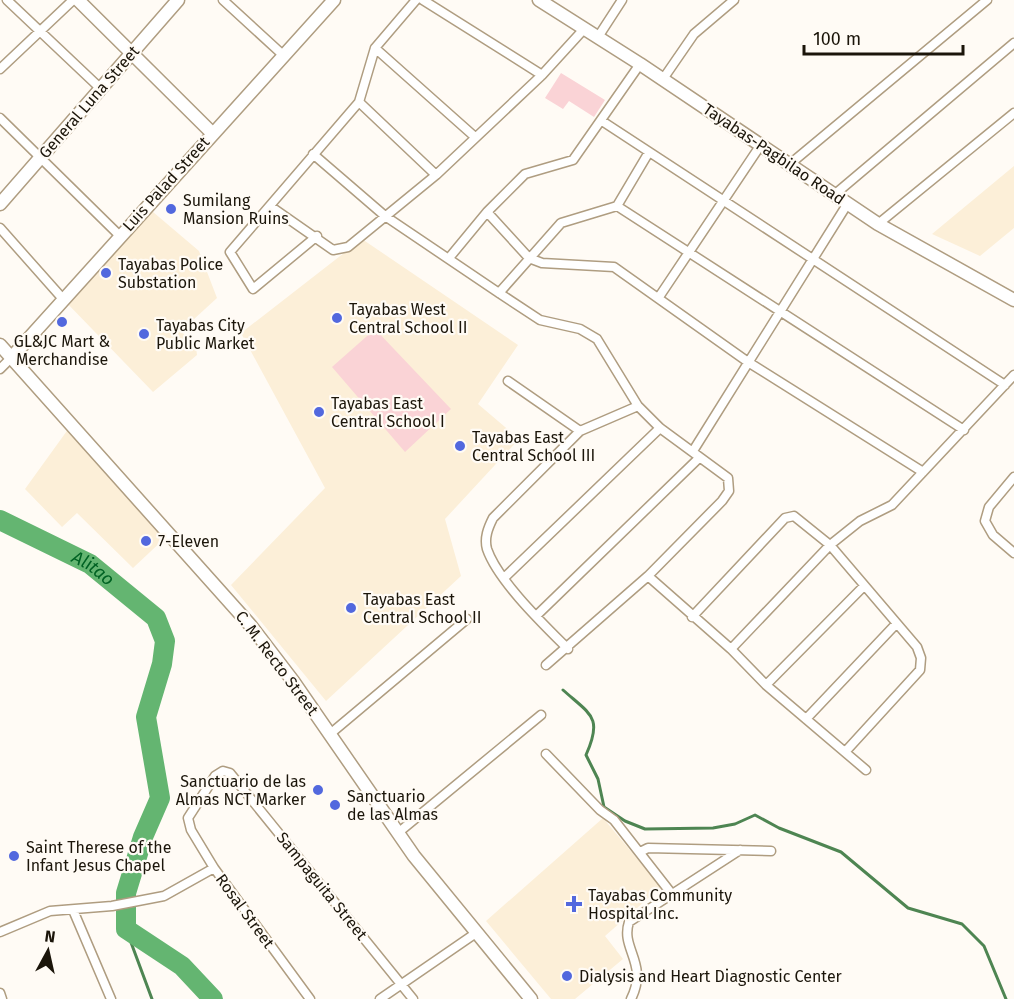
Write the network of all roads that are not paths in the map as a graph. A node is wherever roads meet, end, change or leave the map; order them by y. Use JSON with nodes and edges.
{"nodes":[{"id":1,"x":7,"y":0,"type":"edge"},
{"id":2,"x":73,"y":0,"type":"edge"},
{"id":3,"x":78,"y":0,"type":"edge"},
{"id":4,"x":178,"y":0,"type":"edge"},
{"id":5,"x":223,"y":0,"type":"edge"},
{"id":6,"x":334,"y":0,"type":"edge"},
{"id":7,"x":416,"y":0,"type":"edge"},
{"id":8,"x":423,"y":0,"type":"edge"},
{"id":9,"x":539,"y":0,"type":"edge"},
{"id":10,"x":622,"y":0,"type":"edge"},
{"id":11,"x":735,"y":0,"type":"edge"},
{"id":12,"x":987,"y":0,"type":"edge"},
{"id":13,"x":584,"y":29,"type":"junction"},
{"id":14,"x":40,"y":31,"type":"junction"},
{"id":15,"x":598,"y":37,"type":"junction"},
{"id":16,"x":1014,"y":43,"type":"edge"},
{"id":17,"x":375,"y":48,"type":"junction"},
{"id":18,"x":132,"y":53,"type":"junction"},
{"id":19,"x":283,"y":55,"type":"junction"},
{"id":20,"x":640,"y":64,"type":"junction"},
{"id":21,"x":0,"y":69,"type":"edge"},
{"id":22,"x":542,"y":75,"type":"junction"},
{"id":23,"x":663,"y":79,"type":"junction"},
{"id":24,"x":100,"y":88,"type":"junction"},
{"id":25,"x":359,"y":102,"type":"junction"},
{"id":26,"x":1014,"y":113,"type":"edge"},
{"id":27,"x":0,"y":118,"type":"edge"},
{"id":28,"x":602,"y":121,"type":"junction"},
{"id":29,"x":212,"y":133,"type":"junction"},
{"id":30,"x":475,"y":137,"type":"junction"},
{"id":31,"x":760,"y":146,"type":"junction"},
{"id":32,"x":649,"y":152,"type":"junction"},
{"id":33,"x":314,"y":154,"type":"junction"},
{"id":34,"x":40,"y":158,"type":"junction"},
{"id":35,"x":790,"y":164,"type":"junction"},
{"id":36,"x":436,"y":175,"type":"junction"},
{"id":37,"x":834,"y":195,"type":"junction"},
{"id":38,"x":724,"y":201,"type":"junction"},
{"id":39,"x":848,"y":203,"type":"junction"},
{"id":40,"x":0,"y":204,"type":"edge"},
{"id":41,"x":270,"y":206,"type":"junction"},
{"id":42,"x":617,"y":206,"type":"junction"},
{"id":43,"x":488,"y":212,"type":"junction"},
{"id":44,"x":385,"y":216,"type":"junction"},
{"id":45,"x":878,"y":224,"type":"junction"},
{"id":46,"x":0,"y":228,"type":"edge"},
{"id":47,"x":120,"y":236,"type":"junction"},
{"id":48,"x":317,"y":236,"type":"junction"},
{"id":49,"x":689,"y":252,"type":"junction"},
{"id":50,"x":449,"y":258,"type":"junction"},
{"id":51,"x":529,"y":258,"type":"junction"},
{"id":52,"x":813,"y":259,"type":"junction"},
{"id":53,"x":499,"y":294,"type":"junction"},
{"id":54,"x":659,"y":297,"type":"junction"},
{"id":55,"x":63,"y":299,"type":"junction"},
{"id":56,"x":1014,"y":300,"type":"edge"},
{"id":57,"x":780,"y":311,"type":"junction"},
{"id":58,"x":0,"y":345,"type":"edge"},
{"id":59,"x":12,"y":357,"type":"junction"},
{"id":60,"x":748,"y":362,"type":"junction"},
{"id":61,"x":0,"y":369,"type":"edge"},
{"id":62,"x":1014,"y":375,"type":"edge"},
{"id":63,"x":508,"y":381,"type":"dead end"},
{"id":64,"x":1005,"y":385,"type":"junction"},
{"id":65,"x":638,"y":406,"type":"junction"},
{"id":66,"x":660,"y":428,"type":"junction"},
{"id":67,"x":964,"y":430,"type":"junction"},
{"id":68,"x":580,"y":431,"type":"junction"},
{"id":69,"x":696,"y":454,"type":"junction"},
{"id":70,"x":923,"y":472,"type":"junction"},
{"id":71,"x":1014,"y":477,"type":"edge"},
{"id":72,"x":830,"y":545,"type":"junction"},
{"id":73,"x":1014,"y":553,"type":"edge"},
{"id":74,"x":648,"y":576,"type":"junction"},
{"id":75,"x":504,"y":578,"type":"junction"},
{"id":76,"x":864,"y":586,"type":"junction"},
{"id":77,"x":536,"y":616,"type":"junction"},
{"id":78,"x":692,"y":617,"type":"junction"},
{"id":79,"x":467,"y":619,"type":"dead end"},
{"id":80,"x":896,"y":624,"type":"junction"},
{"id":81,"x":567,"y":649,"type":"junction"},
{"id":82,"x":731,"y":650,"type":"junction"},
{"id":83,"x":546,"y":666,"type":"dead end"},
{"id":84,"x":766,"y":685,"type":"junction"},
{"id":85,"x":541,"y":715,"type":"dead end"},
{"id":86,"x":806,"y":718,"type":"junction"},
{"id":87,"x":330,"y":734,"type":"junction"},
{"id":88,"x":845,"y":752,"type":"junction"},
{"id":89,"x":546,"y":754,"type":"dead end"},
{"id":90,"x":866,"y":770,"type":"dead end"},
{"id":91,"x":188,"y":818,"type":"joint"},
{"id":92,"x":399,"y":832,"type":"junction"},
{"id":93,"x":740,"y":850,"type":"junction"},
{"id":94,"x":771,"y":851,"type":"dead end"},
{"id":95,"x":640,"y":852,"type":"junction"},
{"id":96,"x":214,"y":868,"type":"junction"},
{"id":97,"x":671,"y":893,"type":"junction"},
{"id":98,"x":73,"y":910,"type":"junction"},
{"id":99,"x":0,"y":932,"type":"edge"},
{"id":100,"x":476,"y":933,"type":"junction"},
{"id":101,"x":401,"y":984,"type":"junction"},
{"id":102,"x":0,"y":993,"type":"edge"},
{"id":103,"x":2,"y":999,"type":"edge"},
{"id":104,"x":111,"y":999,"type":"edge"},
{"id":105,"x":310,"y":999,"type":"edge"},
{"id":106,"x":380,"y":999,"type":"edge"},
{"id":107,"x":413,"y":999,"type":"edge"},
{"id":108,"x":531,"y":999,"type":"edge"},
{"id":109,"x":631,"y":999,"type":"edge"}],
"edges":[{"from":1,"to":14,"type":"street"},
{"from":2,"to":14,"type":"street"},
{"from":3,"to":18,"type":"main road"},
{"from":4,"to":18,"type":"main road","name":"General Luna Street"},
{"from":5,"to":19,"type":"street"},
{"from":6,"to":19,"type":"main road","name":"Luis Palad Street"},
{"from":7,"to":17,"type":"street"},
{"from":8,"to":22,"type":"street"},
{"from":9,"to":13,"type":"main road","name":"Tayabas-Pagbilao Road"},
{"from":10,"to":15,"type":"street"},
{"from":11,"to":23,"type":"street"},
{"from":12,"to":35,"type":"street"},
{"from":13,"to":15,"type":"main road","name":"Tayabas-Pagbilao Road"},
{"from":13,"to":22,"type":"street"},
{"from":14,"to":21,"type":"street"},
{"from":14,"to":24,"type":"street"},
{"from":15,"to":20,"type":"main road","name":"Tayabas-Pagbilao Road"},
{"from":16,"to":37,"type":"street"},
{"from":17,"to":25,"type":"street"},
{"from":17,"to":30,"type":"street"},
{"from":18,"to":24,"type":"main road","name":"General Luna Street"},
{"from":18,"to":29,"type":"main road"},
{"from":19,"to":29,"type":"main road","name":"Luis Palad Street"},
{"from":20,"to":23,"type":"main road","name":"Tayabas-Pagbilao Road"},
{"from":20,"to":28,"type":"street"},
{"from":22,"to":30,"type":"street"},
{"from":23,"to":31,"type":"main road","name":"Tayabas-Pagbilao Road"},
{"from":24,"to":34,"type":"main road","name":"General Luna Street"},
{"from":25,"to":33,"type":"street"},
{"from":25,"to":36,"type":"street"},
{"from":26,"to":45,"type":"street"},
{"from":27,"to":34,"type":"street"},
{"from":28,"to":32,"type":"street"},
{"from":28,"to":43,"type":"street"},
{"from":29,"to":47,"type":"main road","name":"Luis Palad Street"},
{"from":30,"to":36,"type":"street"},
{"from":31,"to":35,"type":"main road","name":"Tayabas-Pagbilao Road"},
{"from":31,"to":38,"type":"street"},
{"from":32,"to":38,"type":"street"},
{"from":32,"to":42,"type":"street"},
{"from":33,"to":41,"type":"street"},
{"from":33,"to":44,"type":"street"},
{"from":34,"to":40,"type":"main road","name":"General Luna Street"},
{"from":34,"to":47,"type":"street"},
{"from":35,"to":37,"type":"main road","name":"Tayabas-Pagbilao Road"},
{"from":36,"to":44,"type":"street"},
{"from":37,"to":39,"type":"main road","name":"Tayabas-Pagbilao Road"},
{"from":38,"to":49,"type":"street"},
{"from":38,"to":52,"type":"street"},
{"from":39,"to":45,"type":"main road","name":"Tayabas-Pagbilao Road"},
{"from":39,"to":52,"type":"street"},
{"from":41,"to":48,"type":"street"},
{"from":41,"to":48,"type":"street"},
{"from":42,"to":49,"type":"street"},
{"from":42,"to":51,"type":"street"},
{"from":43,"to":50,"type":"street"},
{"from":43,"to":51,"type":"street"},
{"from":44,"to":48,"type":"street"},
{"from":44,"to":50,"type":"street"},
{"from":45,"to":56,"type":"main road","name":"Tayabas-Pagbilao Road"},
{"from":46,"to":55,"type":"street"},
{"from":47,"to":55,"type":"main road","name":"Luis Palad Street"},
{"from":49,"to":54,"type":"street"},
{"from":49,"to":57,"type":"street"},
{"from":50,"to":53,"type":"street"},
{"from":51,"to":53,"type":"street"},
{"from":51,"to":54,"type":"street"},
{"from":52,"to":57,"type":"street"},
{"from":52,"to":64,"type":"street"},
{"from":53,"to":65,"type":"street"},
{"from":54,"to":60,"type":"street"},
{"from":55,"to":59,"type":"main road","name":"Luis Palad Street"},
{"from":57,"to":60,"type":"street"},
{"from":57,"to":67,"type":"street"},
{"from":58,"to":59,"type":"main road","name":"C. M. Recto Street"},
{"from":59,"to":61,"type":"street","name":"Luis Palad Street"},
{"from":59,"to":87,"type":"main road","name":"C. M. Recto Street"},
{"from":60,"to":69,"type":"street"},
{"from":60,"to":70,"type":"street"},
{"from":62,"to":64,"type":"street"},
{"from":63,"to":68,"type":"street"},
{"from":64,"to":67,"type":"street"},
{"from":65,"to":66,"type":"street"},
{"from":65,"to":68,"type":"street"},
{"from":66,"to":69,"type":"street"},
{"from":66,"to":75,"type":"street"},
{"from":67,"to":70,"type":"street"},
{"from":68,"to":75,"type":"street"},
{"from":69,"to":74,"type":"street"},
{"from":69,"to":77,"type":"street"},
{"from":70,"to":72,"type":"street"},
{"from":71,"to":73,"type":"street"},
{"from":72,"to":76,"type":"street"},
{"from":72,"to":78,"type":"street"},
{"from":72,"to":82,"type":"street"},
{"from":74,"to":78,"type":"street"},
{"from":74,"to":81,"type":"street"},
{"from":75,"to":77,"type":"street"},
{"from":76,"to":80,"type":"street"},
{"from":76,"to":84,"type":"street"},
{"from":77,"to":81,"type":"street"},
{"from":78,"to":82,"type":"street"},
{"from":79,"to":87,"type":"street"},
{"from":80,"to":86,"type":"street"},
{"from":80,"to":88,"type":"street"},
{"from":81,"to":83,"type":"street"},
{"from":82,"to":84,"type":"street"},
{"from":84,"to":86,"type":"street"},
{"from":85,"to":92,"type":"street"},
{"from":86,"to":88,"type":"street"},
{"from":87,"to":92,"type":"main road","name":"C. M. Recto Street"},
{"from":88,"to":90,"type":"street"},
{"from":89,"to":95,"type":"street"},
{"from":91,"to":96,"type":"street","name":"Rosal Street"},
{"from":91,"to":101,"type":"street","name":"Sampaguita Street"},
{"from":92,"to":100,"type":"main road","name":"C. M. Recto Street"},
{"from":93,"to":94,"type":"street"},
{"from":93,"to":95,"type":"street"},
{"from":93,"to":97,"type":"street"},
{"from":95,"to":97,"type":"street"},
{"from":96,"to":98,"type":"street"},
{"from":96,"to":105,"type":"street","name":"Rosal Street"},
{"from":97,"to":109,"type":"street"},
{"from":98,"to":99,"type":"street"},
{"from":98,"to":104,"type":"street"},
{"from":100,"to":101,"type":"street"},
{"from":100,"to":108,"type":"main road","name":"C. M. Recto Street"},
{"from":101,"to":106,"type":"street"},
{"from":101,"to":107,"type":"street","name":"Sampaguita Street"},
{"from":102,"to":103,"type":"street"}]}
